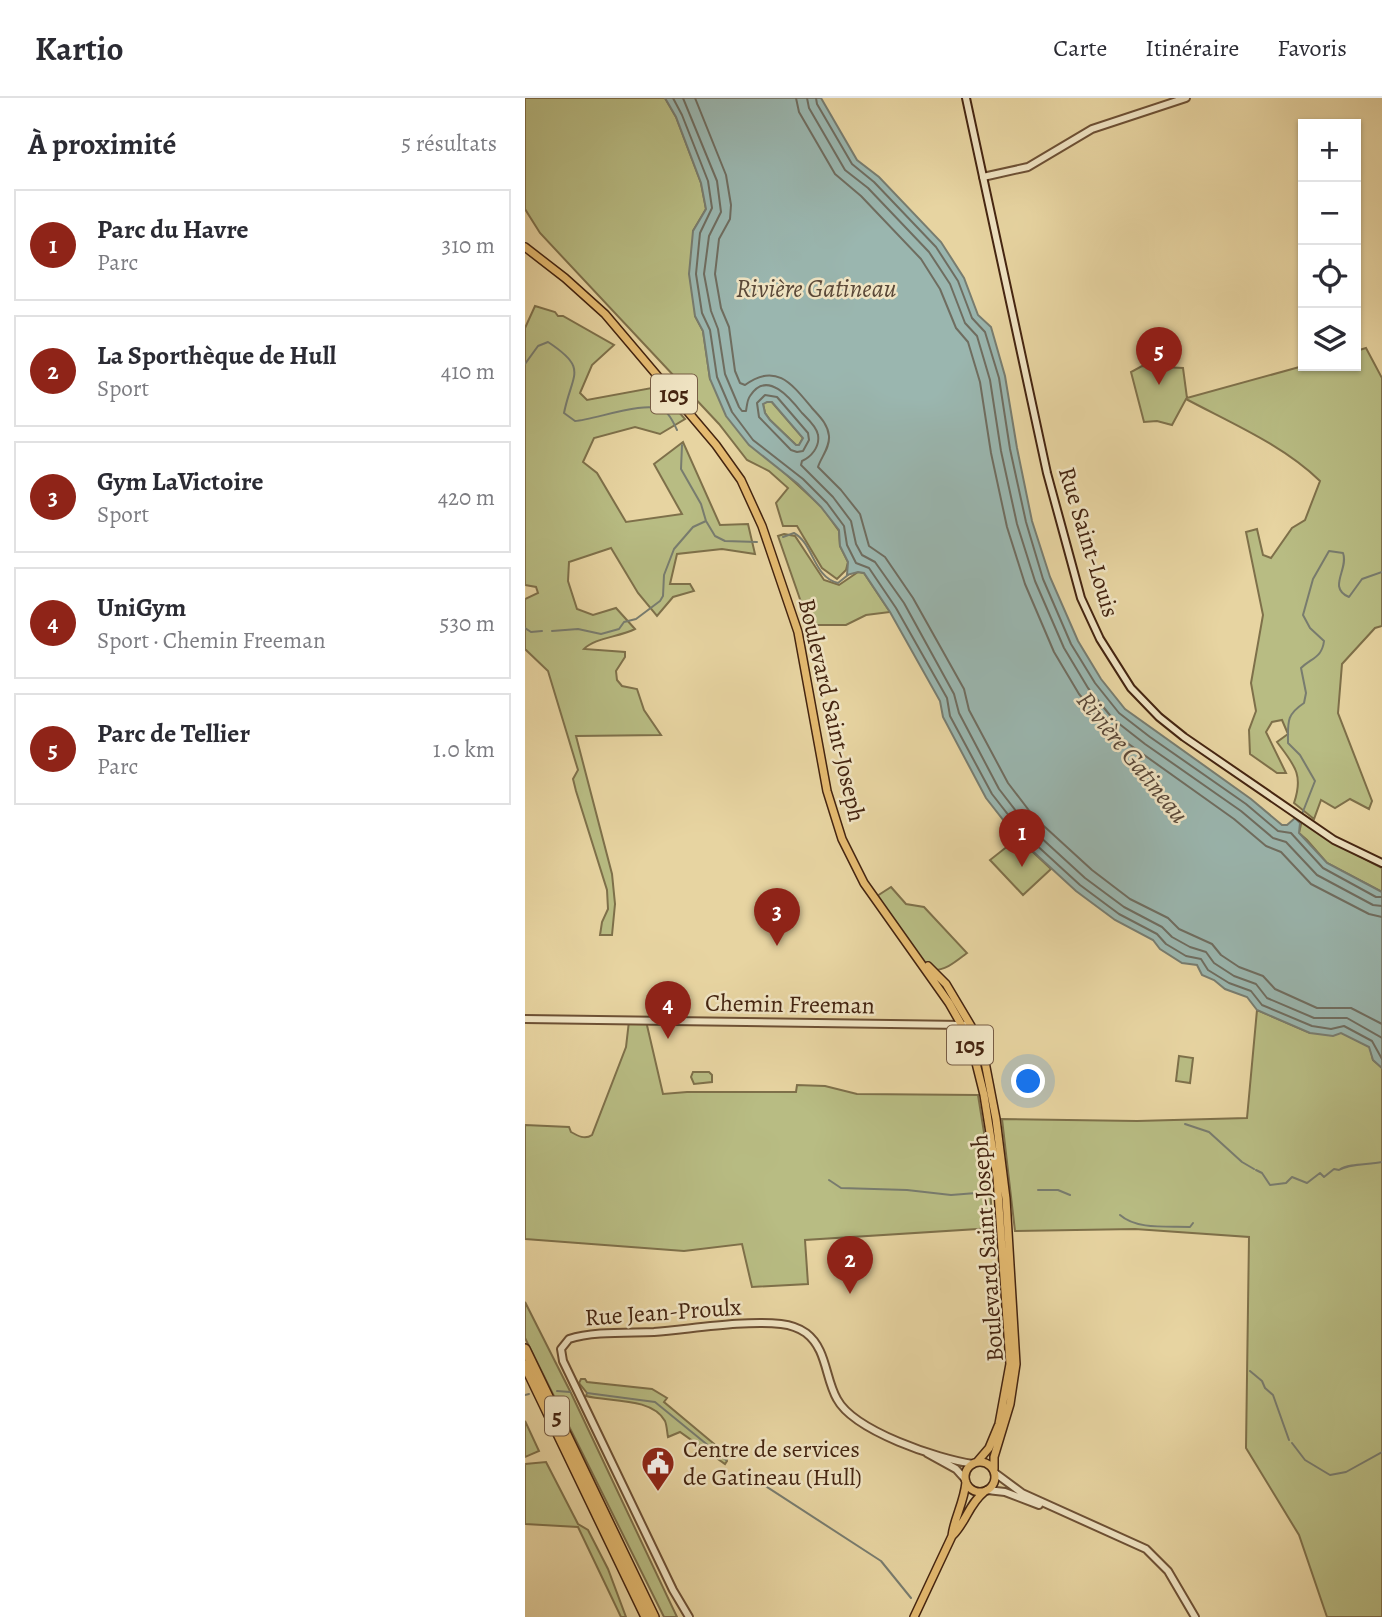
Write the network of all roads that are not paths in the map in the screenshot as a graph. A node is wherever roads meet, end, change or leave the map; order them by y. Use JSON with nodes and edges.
{"nodes":[{"id":1,"x":966,"y":98,"type":"edge"},
{"id":2,"x":1186,"y":98,"type":"edge"},
{"id":3,"x":982,"y":177,"type":"junction"},
{"id":4,"x":525,"y":245,"type":"edge"},
{"id":5,"x":1382,"y":863,"type":"edge"},
{"id":6,"x":919,"y":959,"type":"junction"},
{"id":7,"x":525,"y":1019,"type":"edge"},
{"id":8,"x":961,"y":1025,"type":"junction"},
{"id":9,"x":971,"y":1026,"type":"junction"},
{"id":10,"x":525,"y":1349,"type":"edge"},
{"id":11,"x":525,"y":1365,"type":"edge"},
{"id":12,"x":926,"y":1452,"type":"junction"},
{"id":13,"x":975,"y":1463,"type":"junction"},
{"id":14,"x":994,"y":1471,"type":"junction"},
{"id":15,"x":966,"y":1480,"type":"junction"},
{"id":16,"x":986,"y":1491,"type":"junction"},
{"id":17,"x":1048,"y":1506,"type":"junction"},
{"id":18,"x":952,"y":1536,"type":"junction"},
{"id":19,"x":635,"y":1578,"type":"junction"},
{"id":20,"x":646,"y":1617,"type":"edge"},
{"id":21,"x":654,"y":1617,"type":"edge"},
{"id":22,"x":660,"y":1617,"type":"edge"},
{"id":23,"x":689,"y":1617,"type":"edge"},
{"id":24,"x":914,"y":1617,"type":"edge"},
{"id":25,"x":1195,"y":1617,"type":"edge"}],
"edges":[{"from":1,"to":3,"type":"street","name":"Rue Saint-Louis"},
{"from":2,"to":3,"type":"street"},
{"from":3,"to":5,"type":"street","name":"Rue Saint-Louis"},
{"from":4,"to":6,"type":"main road","name":"Boulevard Saint-Joseph","number":"105"},
{"from":6,"to":8,"type":"main road","name":"Boulevard Saint-Joseph","number":"105"},
{"from":6,"to":9,"type":"main road","name":"Boulevard Saint-Joseph","number":"105"},
{"from":7,"to":8,"type":"street","name":"Chemin Freeman"},
{"from":8,"to":9,"type":"street","name":"Chemin Freeman"},
{"from":8,"to":13,"type":"main road","name":"Boulevard Saint-Joseph","number":"105"},
{"from":9,"to":14,"type":"main road","name":"Boulevard Saint-Joseph","number":"105"},
{"from":10,"to":19,"type":"highway","number":"5"},
{"from":11,"to":20,"type":"highway","number":"5"},
{"from":12,"to":13,"type":"street","name":"Rue Jean-Proulx"},
{"from":12,"to":15,"type":"street","name":"Rue Jean-Proulx"},
{"from":12,"to":23,"type":"street","name":"Rue Jean-Proulx"},
{"from":13,"to":14,"type":"main road"},
{"from":13,"to":15,"type":"main road","number":"105"},
{"from":14,"to":16,"type":"main road","number":"105"},
{"from":14,"to":17,"type":"street"},
{"from":15,"to":16,"type":"main road"},
{"from":15,"to":18,"type":"main road","number":"105"},
{"from":16,"to":17,"type":"street"},
{"from":16,"to":18,"type":"main road","number":"105"},
{"from":17,"to":25,"type":"street"},
{"from":18,"to":24,"type":"main road","number":"105"},
{"from":19,"to":21,"type":"highway","number":"5"},
{"from":19,"to":22,"type":"highway"}]}
